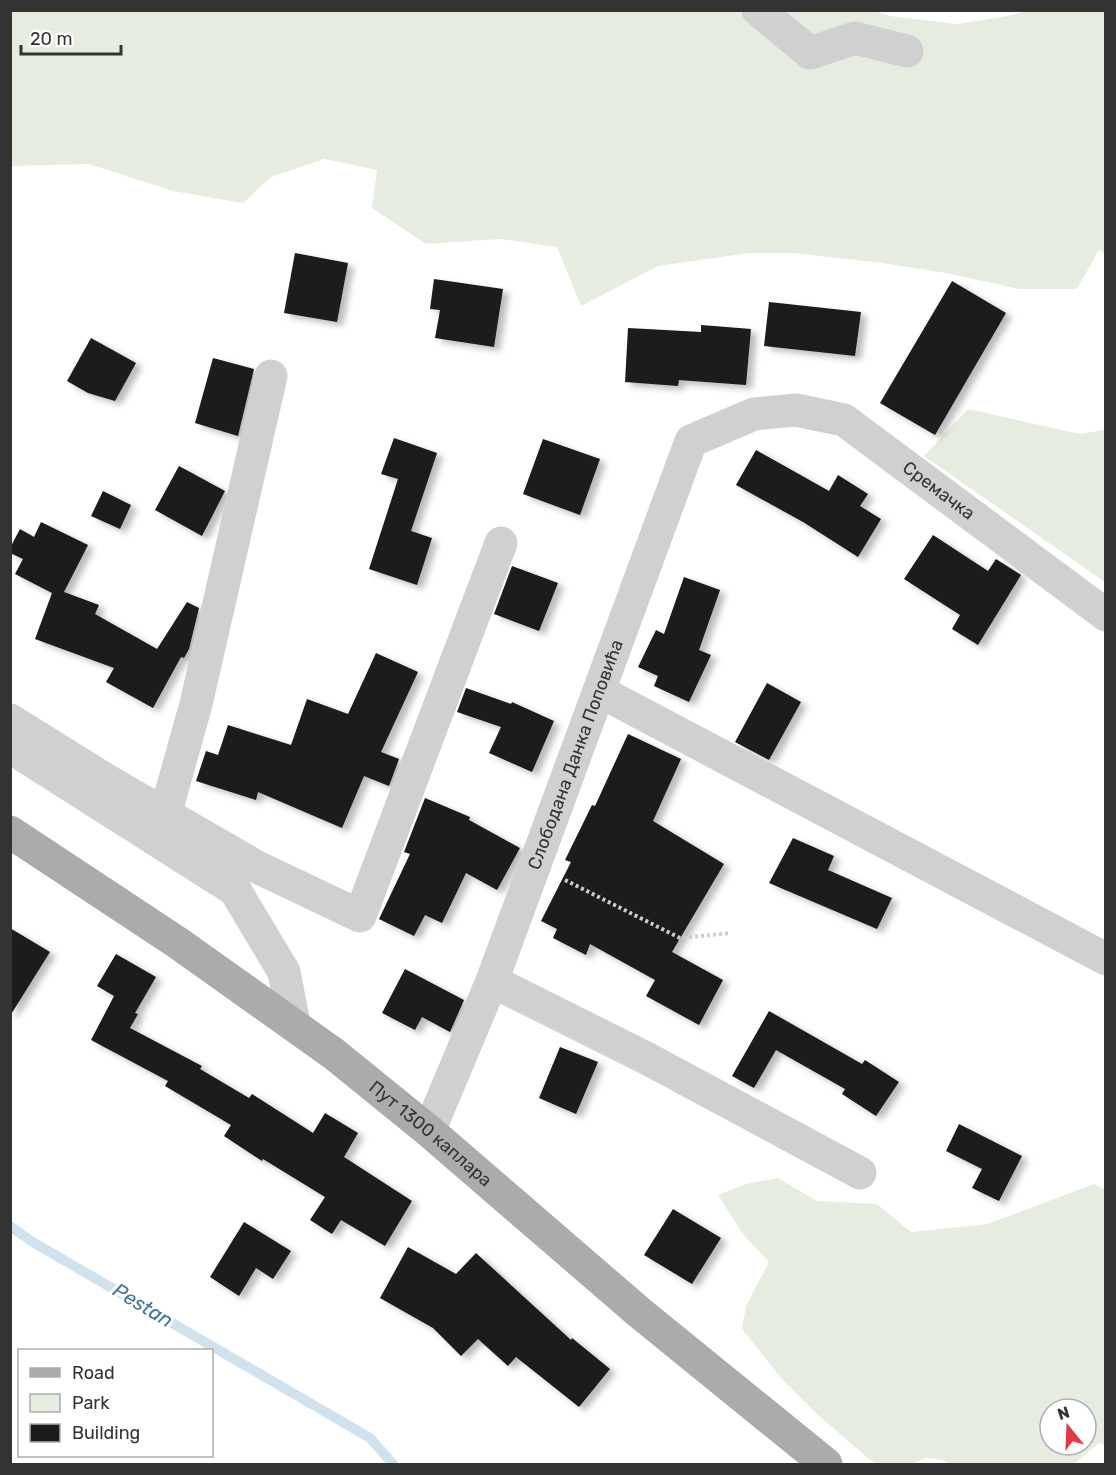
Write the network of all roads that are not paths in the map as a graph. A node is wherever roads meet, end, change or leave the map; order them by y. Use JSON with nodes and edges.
{"nodes":[{"id":1,"x":758,"y":10,"type":"edge"},
{"id":2,"x":908,"y":51,"type":"dead end"},
{"id":3,"x":271,"y":376,"type":"dead end"},
{"id":4,"x":753,"y":414,"type":"joint"},
{"id":5,"x":501,"y":543,"type":"dead end"},
{"id":6,"x":1106,"y":615,"type":"edge"},
{"id":7,"x":599,"y":691,"type":"junction"},
{"id":8,"x":10,"y":720,"type":"edge"},
{"id":9,"x":10,"y":747,"type":"edge"},
{"id":10,"x":165,"y":815,"type":"junction"},
{"id":11,"x":10,"y":832,"type":"edge"},
{"id":12,"x":246,"y":879,"type":"junction"},
{"id":13,"x":1106,"y":959,"type":"edge"},
{"id":14,"x":492,"y":981,"type":"junction"},
{"id":15,"x":294,"y":1024,"type":"junction"},
{"id":16,"x":429,"y":1131,"type":"junction"},
{"id":17,"x":860,"y":1173,"type":"dead end"},
{"id":18,"x":826,"y":1464,"type":"edge"}],
"edges":[{"from":1,"to":2,"type":"street"},
{"from":3,"to":10,"type":"street"},
{"from":4,"to":6,"type":"street","name":"Сремачка"},
{"from":4,"to":7,"type":"street","name":"Слободана Данка Поповића"},
{"from":5,"to":12,"type":"street"},
{"from":7,"to":13,"type":"street"},
{"from":7,"to":14,"type":"street","name":"Слободана Данка Поповића"},
{"from":8,"to":10,"type":"street"},
{"from":9,"to":12,"type":"street"},
{"from":10,"to":12,"type":"street"},
{"from":11,"to":15,"type":"main road","name":"Пут 1300 каплара"},
{"from":12,"to":15,"type":"street"},
{"from":14,"to":16,"type":"street","name":"Слободана Данка Поповића"},
{"from":14,"to":17,"type":"street"},
{"from":15,"to":16,"type":"main road","name":"Пут 1300 каплара"},
{"from":16,"to":18,"type":"main road","name":"Пут 1300 каплара"}]}
